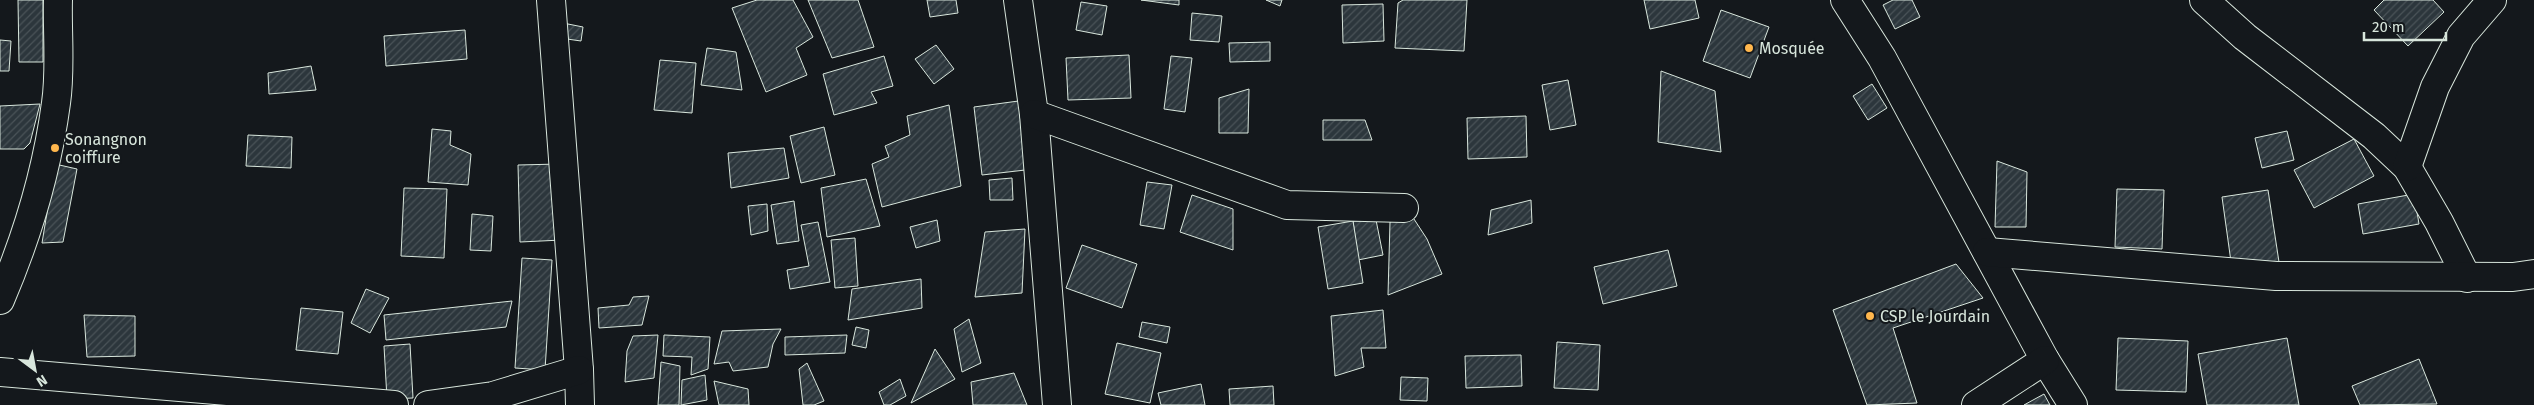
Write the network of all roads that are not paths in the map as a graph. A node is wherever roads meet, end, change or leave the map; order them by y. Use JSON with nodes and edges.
{"nodes":[{"id":1,"x":58,"y":0,"type":"edge"},
{"id":2,"x":551,"y":0,"type":"edge"},
{"id":3,"x":1018,"y":0,"type":"edge"},
{"id":4,"x":1845,"y":0,"type":"edge"},
{"id":5,"x":2204,"y":0,"type":"edge"},
{"id":6,"x":2492,"y":0,"type":"edge"},
{"id":7,"x":1034,"y":114,"type":"junction"},
{"id":8,"x":2407,"y":167,"type":"junction"},
{"id":9,"x":1404,"y":208,"type":"dead end"},
{"id":10,"x":1987,"y":252,"type":"junction"},
{"id":11,"x":2534,"y":274,"type":"edge"},
{"id":12,"x":2468,"y":278,"type":"junction"},
{"id":13,"x":0,"y":300,"type":"edge"},
{"id":14,"x":2045,"y":360,"type":"junction"},
{"id":15,"x":579,"y":370,"type":"junction"},
{"id":16,"x":0,"y":372,"type":"edge"},
{"id":17,"x":394,"y":405,"type":"edge"},
{"id":18,"x":428,"y":405,"type":"edge"},
{"id":19,"x":580,"y":405,"type":"edge"},
{"id":20,"x":1057,"y":405,"type":"edge"},
{"id":21,"x":1976,"y":405,"type":"edge"},
{"id":22,"x":2073,"y":405,"type":"edge"}],
"edges":[{"from":1,"to":13,"type":"street"},
{"from":2,"to":15,"type":"street"},
{"from":3,"to":7,"type":"street"},
{"from":4,"to":10,"type":"street"},
{"from":5,"to":8,"type":"street"},
{"from":6,"to":8,"type":"street"},
{"from":7,"to":9,"type":"street"},
{"from":7,"to":20,"type":"street"},
{"from":8,"to":12,"type":"street"},
{"from":10,"to":12,"type":"street"},
{"from":10,"to":14,"type":"street"},
{"from":11,"to":12,"type":"street"},
{"from":14,"to":21,"type":"street"},
{"from":14,"to":22,"type":"street"},
{"from":15,"to":18,"type":"street"},
{"from":15,"to":19,"type":"street"},
{"from":16,"to":17,"type":"street"}]}
